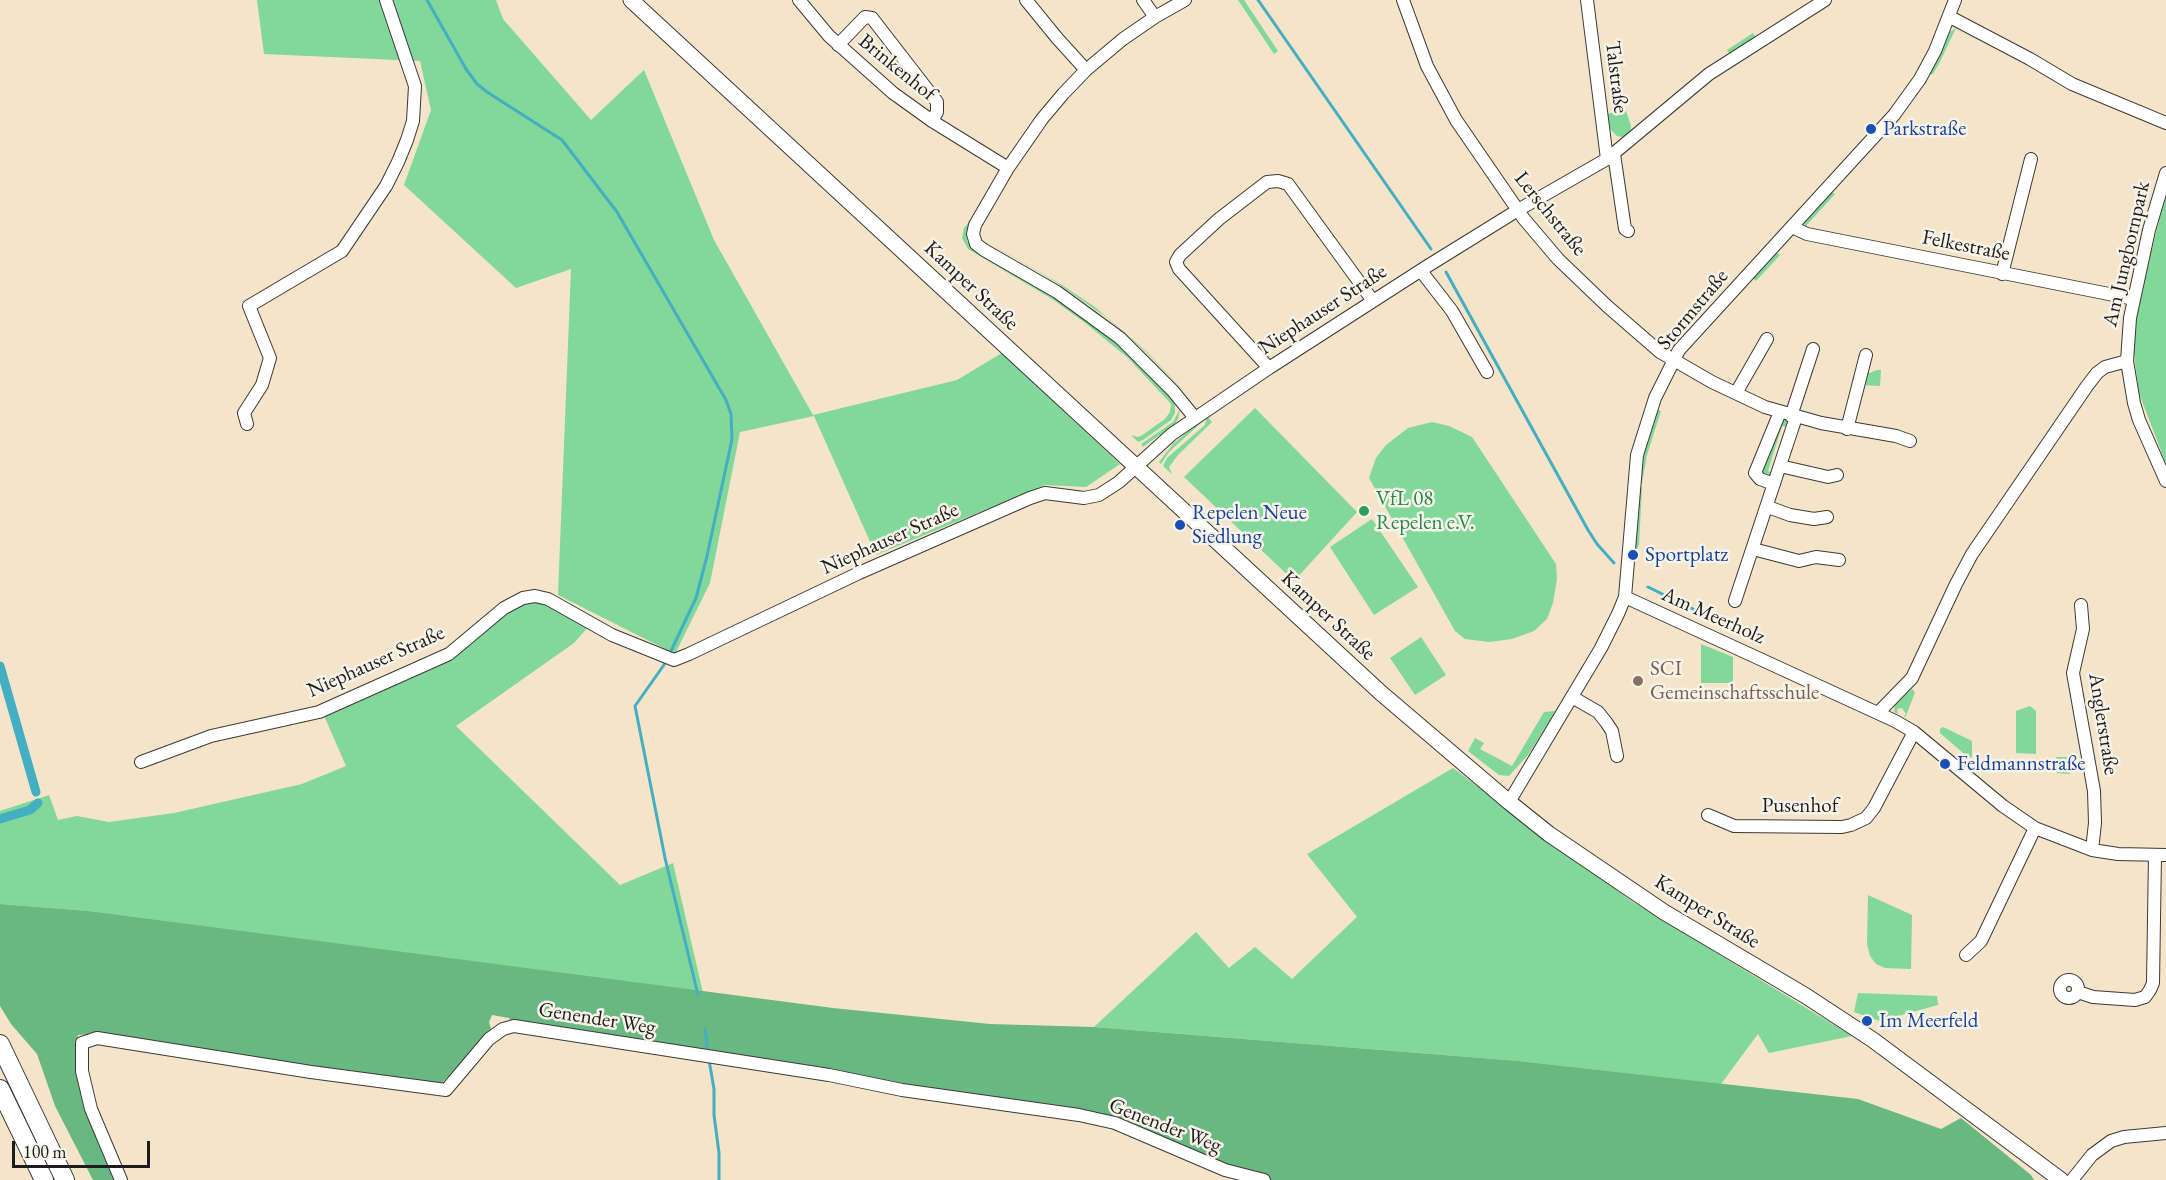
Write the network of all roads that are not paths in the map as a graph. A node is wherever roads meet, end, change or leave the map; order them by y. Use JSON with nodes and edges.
{"nodes":[{"id":1,"x":386,"y":0,"type":"edge"},
{"id":2,"x":631,"y":0,"type":"edge"},
{"id":3,"x":799,"y":0,"type":"edge"},
{"id":4,"x":1026,"y":0,"type":"edge"},
{"id":5,"x":1143,"y":0,"type":"edge"},
{"id":6,"x":1185,"y":0,"type":"edge"},
{"id":7,"x":1403,"y":0,"type":"edge"},
{"id":8,"x":1587,"y":0,"type":"edge"},
{"id":9,"x":1826,"y":0,"type":"edge"},
{"id":10,"x":1955,"y":0,"type":"edge"},
{"id":11,"x":1155,"y":17,"type":"junction"},
{"id":12,"x":1950,"y":17,"type":"junction"},
{"id":13,"x":838,"y":45,"type":"junction"},
{"id":14,"x":1086,"y":70,"type":"junction"},
{"id":15,"x":932,"y":121,"type":"junction"},
{"id":16,"x":2166,"y":123,"type":"edge"},
{"id":17,"x":1610,"y":157,"type":"junction"},
{"id":18,"x":2031,"y":159,"type":"dead end"},
{"id":19,"x":1008,"y":168,"type":"junction"},
{"id":20,"x":2166,"y":172,"type":"edge"},
{"id":21,"x":1518,"y":210,"type":"junction"},
{"id":22,"x":1792,"y":227,"type":"junction"},
{"id":23,"x":1628,"y":231,"type":"dead end"},
{"id":24,"x":1420,"y":270,"type":"junction"},
{"id":25,"x":2002,"y":274,"type":"junction"},
{"id":26,"x":2134,"y":299,"type":"junction"},
{"id":27,"x":1373,"y":301,"type":"junction"},
{"id":28,"x":1767,"y":339,"type":"dead end"},
{"id":29,"x":1813,"y":349,"type":"dead end"},
{"id":30,"x":1866,"y":355,"type":"dead end"},
{"id":31,"x":1674,"y":360,"type":"junction"},
{"id":32,"x":2127,"y":361,"type":"junction"},
{"id":33,"x":1269,"y":368,"type":"junction"},
{"id":34,"x":1487,"y":372,"type":"dead end"},
{"id":35,"x":1736,"y":393,"type":"junction"},
{"id":36,"x":1789,"y":415,"type":"junction"},
{"id":37,"x":1195,"y":418,"type":"junction"},
{"id":38,"x":247,"y":424,"type":"dead end"},
{"id":39,"x":1847,"y":429,"type":"junction"},
{"id":40,"x":1910,"y":441,"type":"dead end"},
{"id":41,"x":1136,"y":466,"type":"junction"},
{"id":42,"x":1780,"y":466,"type":"junction"},
{"id":43,"x":1837,"y":475,"type":"dead end"},
{"id":44,"x":2166,"y":481,"type":"edge"},
{"id":45,"x":1774,"y":484,"type":"junction"},
{"id":46,"x":1768,"y":507,"type":"junction"},
{"id":47,"x":1827,"y":517,"type":"dead end"},
{"id":48,"x":1753,"y":549,"type":"junction"},
{"id":49,"x":1839,"y":560,"type":"dead end"},
{"id":50,"x":1624,"y":597,"type":"junction"},
{"id":51,"x":1735,"y":602,"type":"dead end"},
{"id":52,"x":2081,"y":605,"type":"dead end"},
{"id":53,"x":1572,"y":697,"type":"junction"},
{"id":54,"x":1878,"y":713,"type":"junction"},
{"id":55,"x":1914,"y":732,"type":"junction"},
{"id":56,"x":1617,"y":756,"type":"dead end"},
{"id":57,"x":141,"y":762,"type":"dead end"},
{"id":58,"x":1509,"y":802,"type":"junction"},
{"id":59,"x":1708,"y":815,"type":"dead end"},
{"id":60,"x":2035,"y":828,"type":"junction"},
{"id":61,"x":2092,"y":850,"type":"junction"},
{"id":62,"x":2161,"y":855,"type":"edge"},
{"id":63,"x":1966,"y":955,"type":"dead end"},
{"id":64,"x":2078,"y":992,"type":"dead end"},
{"id":65,"x":0,"y":1044,"type":"edge"},
{"id":66,"x":0,"y":1089,"type":"edge"},
{"id":67,"x":2166,"y":1133,"type":"edge"},
{"id":68,"x":44,"y":1180,"type":"edge"},
{"id":69,"x":66,"y":1180,"type":"edge"},
{"id":70,"x":121,"y":1180,"type":"edge"},
{"id":71,"x":1264,"y":1180,"type":"edge"},
{"id":72,"x":2061,"y":1180,"type":"edge"},
{"id":73,"x":2072,"y":1180,"type":"edge"}],
"edges":[{"from":1,"to":38,"type":"street"},
{"from":2,"to":41,"type":"main road","name":"Kamper Straße"},
{"from":3,"to":13,"type":"street","name":"Brinkenhof"},
{"from":4,"to":14,"type":"street"},
{"from":5,"to":11,"type":"street"},
{"from":6,"to":11,"type":"street"},
{"from":7,"to":21,"type":"street","name":"Lerschstraße"},
{"from":8,"to":17,"type":"street","name":"Talstraße"},
{"from":9,"to":17,"type":"street","name":"Niephauser Straße"},
{"from":10,"to":12,"type":"street","name":"Stormstraße"},
{"from":11,"to":14,"type":"street"},
{"from":12,"to":16,"type":"street"},
{"from":12,"to":22,"type":"street","name":"Stormstraße"},
{"from":13,"to":15,"type":"street","name":"Brinkenhof"},
{"from":13,"to":15,"type":"street","name":"Brinkenhof"},
{"from":14,"to":19,"type":"street"},
{"from":15,"to":19,"type":"street","name":"Brinkenhof"},
{"from":17,"to":21,"type":"street","name":"Niephauser Straße"},
{"from":17,"to":23,"type":"street"},
{"from":18,"to":25,"type":"street"},
{"from":19,"to":37,"type":"street","name":"Kamper Straße"},
{"from":20,"to":26,"type":"street","name":"Am Jungbornpark"},
{"from":21,"to":24,"type":"street","name":"Niephauser Straße"},
{"from":21,"to":31,"type":"street","name":"Lerschstraße"},
{"from":22,"to":25,"type":"street","name":"Felkestraße"},
{"from":22,"to":31,"type":"street","name":"Stormstraße"},
{"from":24,"to":27,"type":"street","name":"Niephauser Straße"},
{"from":24,"to":34,"type":"street"},
{"from":25,"to":26,"type":"street","name":"Felkestraße"},
{"from":26,"to":32,"type":"street","name":"Am Jungbornpark"},
{"from":27,"to":33,"type":"street","name":"Niephauser Straße"},
{"from":27,"to":33,"type":"street"},
{"from":28,"to":35,"type":"street"},
{"from":29,"to":36,"type":"street"},
{"from":30,"to":39,"type":"street"},
{"from":31,"to":35,"type":"street","name":"Lerschstraße"},
{"from":31,"to":50,"type":"street","name":"Stormstraße"},
{"from":32,"to":44,"type":"street","name":"Am Jungbornpark"},
{"from":32,"to":54,"type":"street"},
{"from":33,"to":37,"type":"street","name":"Niephauser Straße"},
{"from":35,"to":36,"type":"street","name":"Lerschstraße"},
{"from":36,"to":39,"type":"street","name":"Lerschstraße"},
{"from":36,"to":42,"type":"street"},
{"from":36,"to":45,"type":"street"},
{"from":37,"to":41,"type":"street","name":"Niephauser Straße"},
{"from":39,"to":40,"type":"street","name":"Lerschstraße"},
{"from":41,"to":57,"type":"street","name":"Niephauser Straße"},
{"from":41,"to":58,"type":"main road","name":"Kamper Straße"},
{"from":42,"to":43,"type":"street"},
{"from":42,"to":45,"type":"street"},
{"from":45,"to":46,"type":"street"},
{"from":46,"to":47,"type":"street"},
{"from":46,"to":48,"type":"street"},
{"from":48,"to":49,"type":"street"},
{"from":48,"to":51,"type":"street"},
{"from":50,"to":53,"type":"street","name":"Stormstraße"},
{"from":50,"to":54,"type":"street","name":"Am Meerholz"},
{"from":52,"to":61,"type":"street","name":"Anglerstraße"},
{"from":53,"to":56,"type":"street"},
{"from":53,"to":58,"type":"street","name":"Stormstraße"},
{"from":54,"to":55,"type":"street","name":"Am Meerholz"},
{"from":55,"to":59,"type":"street","name":"Pusenhof"},
{"from":55,"to":60,"type":"street","name":"Am Meerholz"},
{"from":58,"to":72,"type":"main road","name":"Kamper Straße"},
{"from":60,"to":61,"type":"street","name":"Am Meerholz"},
{"from":60,"to":63,"type":"street"},
{"from":61,"to":62,"type":"street","name":"Am Meerholz"},
{"from":62,"to":64,"type":"street"},
{"from":65,"to":69,"type":"highway"},
{"from":66,"to":68,"type":"highway"},
{"from":67,"to":73,"type":"street"},
{"from":70,"to":71,"type":"street","name":"Genender Weg"}]}
